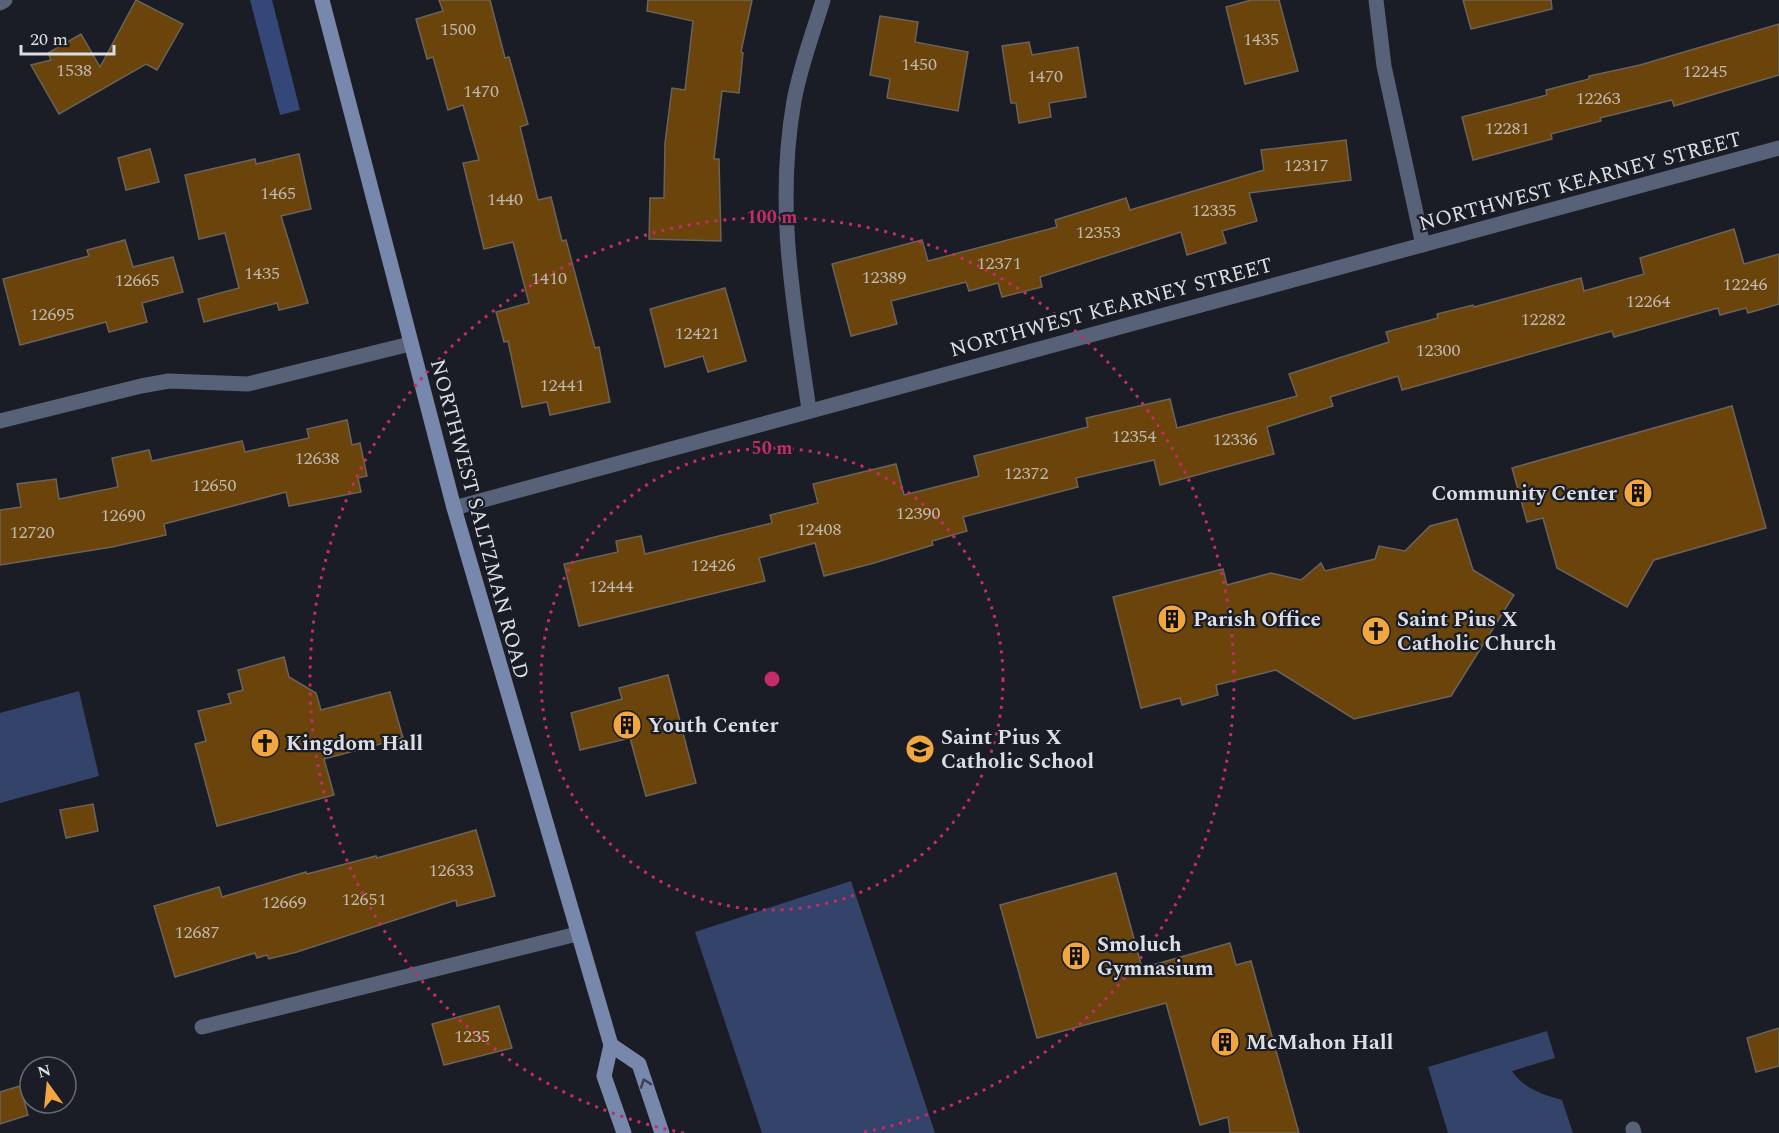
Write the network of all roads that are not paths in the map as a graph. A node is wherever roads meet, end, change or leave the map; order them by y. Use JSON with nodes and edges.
{"nodes":[{"id":1,"x":4,"y":0,"type":"edge"},
{"id":2,"x":322,"y":0,"type":"edge"},
{"id":3,"x":823,"y":0,"type":"edge"},
{"id":4,"x":1376,"y":0,"type":"edge"},
{"id":5,"x":0,"y":3,"type":"edge"},
{"id":6,"x":1779,"y":148,"type":"edge"},
{"id":7,"x":1423,"y":245,"type":"junction"},
{"id":8,"x":410,"y":344,"type":"junction"},
{"id":9,"x":808,"y":410,"type":"junction"},
{"id":10,"x":0,"y":421,"type":"edge"},
{"id":11,"x":454,"y":508,"type":"junction"},
{"id":12,"x":578,"y":934,"type":"junction"},
{"id":13,"x":202,"y":1028,"type":"dead end"},
{"id":14,"x":611,"y":1045,"type":"junction"},
{"id":15,"x":624,"y":1133,"type":"edge"},
{"id":16,"x":662,"y":1133,"type":"edge"}],
"edges":[{"from":1,"to":5,"type":"street"},
{"from":2,"to":8,"type":"main road","name":"NORTHWEST SALTZMAN ROAD"},
{"from":3,"to":9,"type":"street"},
{"from":4,"to":7,"type":"street"},
{"from":6,"to":7,"type":"street","name":"NORTHWEST KEARNEY STREET"},
{"from":7,"to":9,"type":"street","name":"NORTHWEST KEARNEY STREET"},
{"from":8,"to":10,"type":"street"},
{"from":8,"to":11,"type":"main road","name":"NORTHWEST SALTZMAN ROAD"},
{"from":9,"to":11,"type":"street","name":"NORTHWEST KEARNEY STREET"},
{"from":11,"to":12,"type":"main road","name":"NORTHWEST SALTZMAN ROAD"},
{"from":12,"to":13,"type":"street"},
{"from":12,"to":14,"type":"main road","name":"NORTHWEST SALTZMAN ROAD"},
{"from":14,"to":15,"type":"main road","name":"NORTHWEST SALTZMAN ROAD"},
{"from":16,"to":14,"type":"main road","one_way":true}]}
